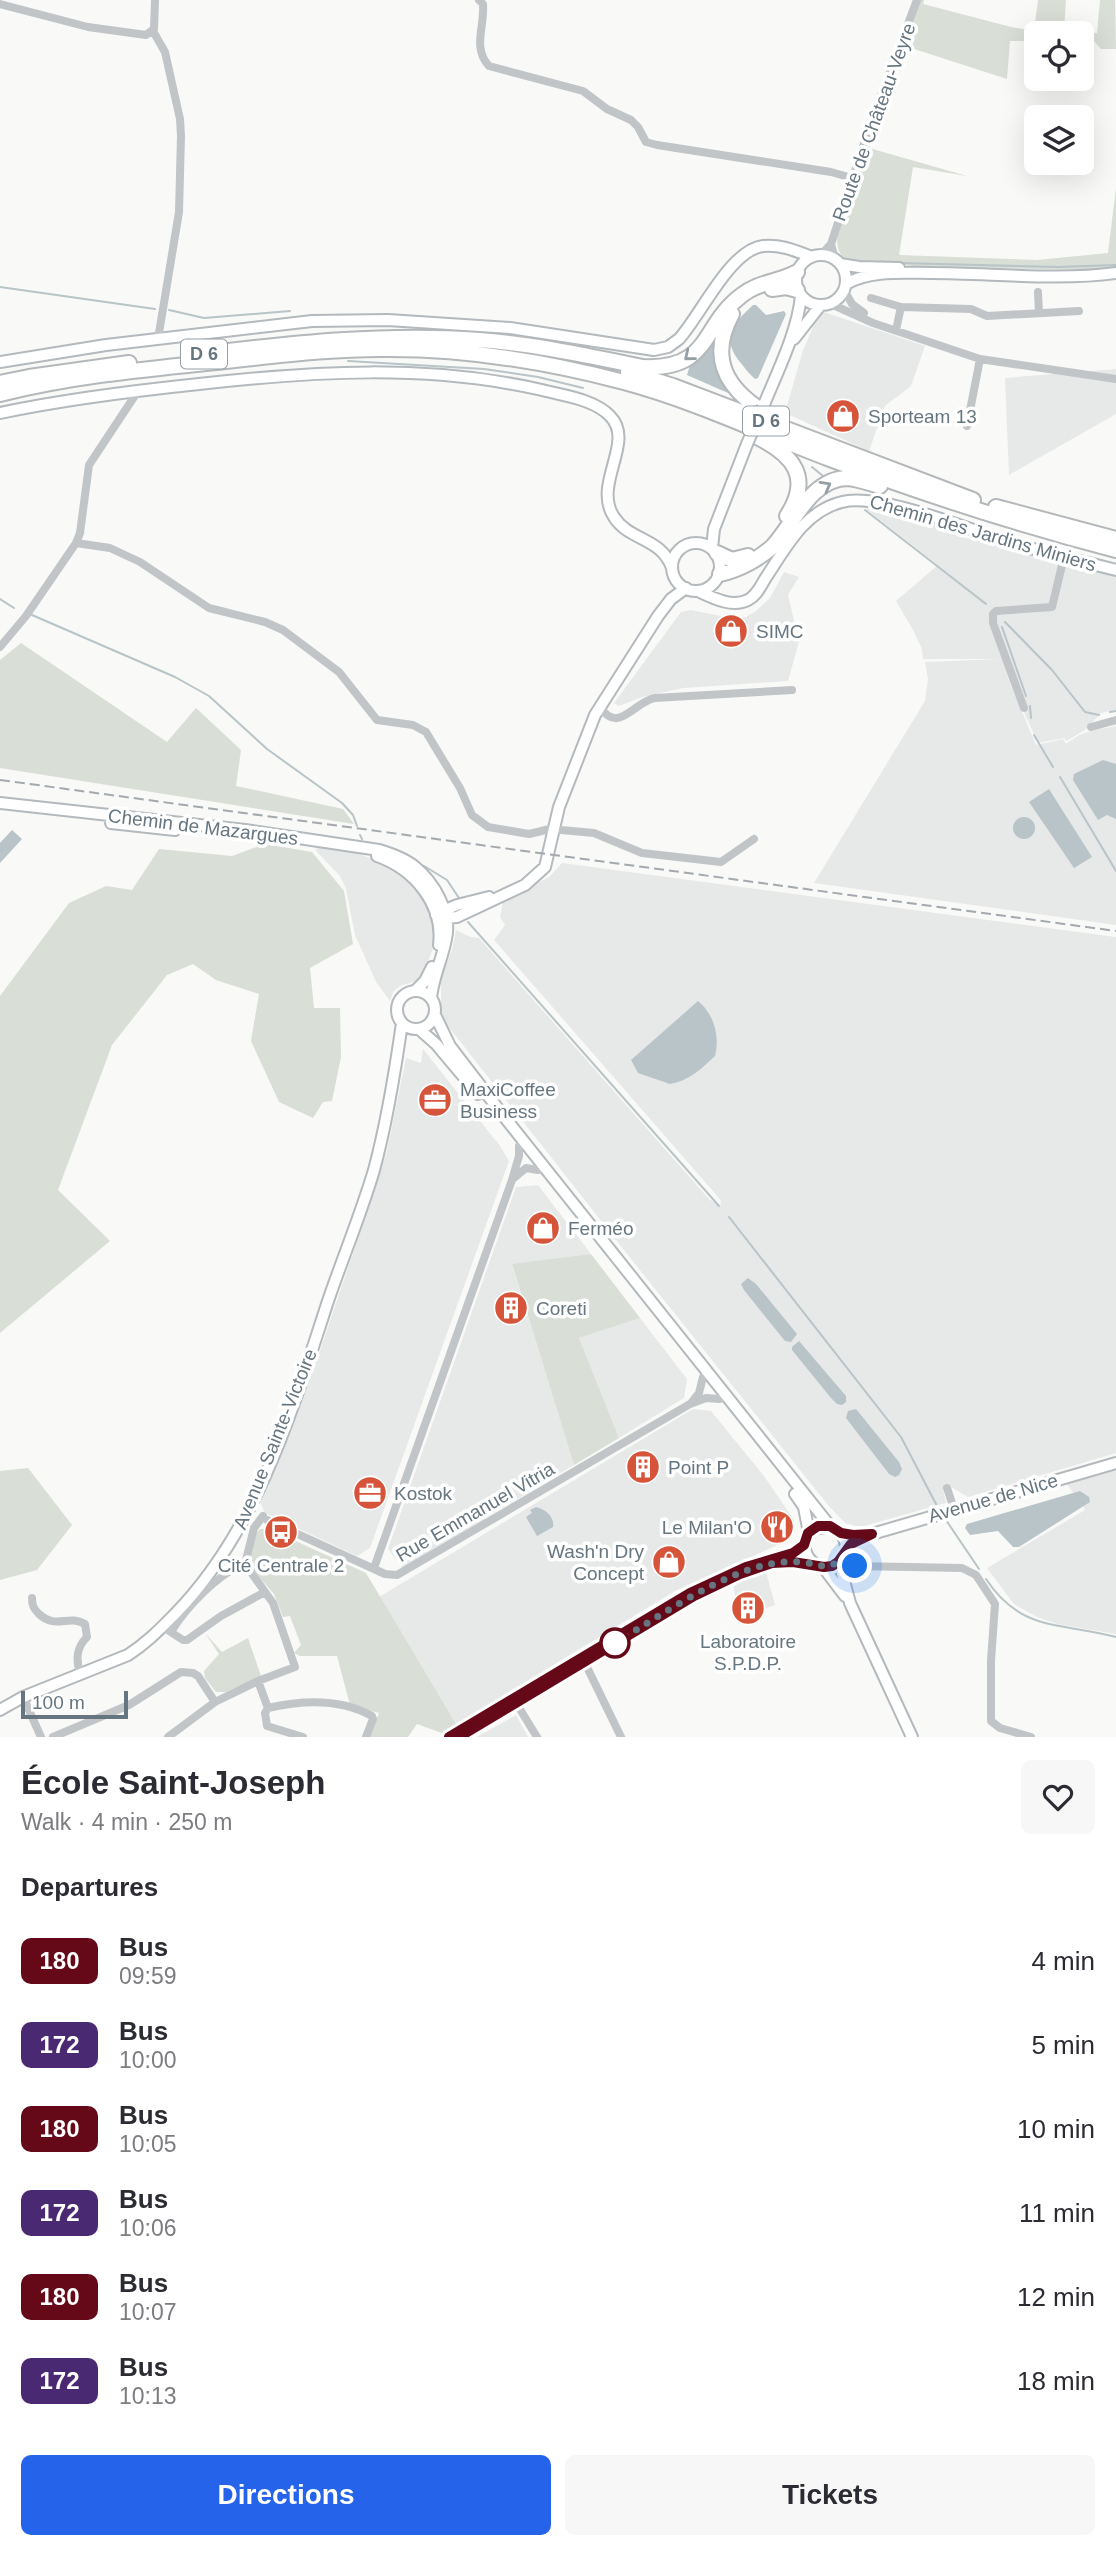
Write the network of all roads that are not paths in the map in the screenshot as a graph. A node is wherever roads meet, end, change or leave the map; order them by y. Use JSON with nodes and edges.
{"nodes":[{"id":1,"x":155,"y":0,"type":"edge"},
{"id":2,"x":479,"y":0,"type":"edge"},
{"id":3,"x":917,"y":0,"type":"edge"},
{"id":4,"x":0,"y":4,"type":"edge"},
{"id":5,"x":153,"y":31,"type":"junction"},
{"id":6,"x":852,"y":178,"type":"junction"},
{"id":7,"x":831,"y":244,"type":"junction"},
{"id":8,"x":789,"y":249,"type":"junction"},
{"id":9,"x":816,"y":256,"type":"junction"},
{"id":10,"x":837,"y":261,"type":"junction"},
{"id":11,"x":799,"y":268,"type":"junction"},
{"id":12,"x":980,"y":274,"type":"junction"},
{"id":13,"x":1116,"y":274,"type":"edge"},
{"id":14,"x":845,"y":287,"type":"junction"},
{"id":15,"x":1038,"y":292,"type":"dead end"},
{"id":16,"x":799,"y":293,"type":"junction"},
{"id":17,"x":871,"y":298,"type":"dead end"},
{"id":18,"x":825,"y":305,"type":"junction"},
{"id":19,"x":901,"y":307,"type":"junction"},
{"id":20,"x":1079,"y":310,"type":"dead end"},
{"id":21,"x":1039,"y":313,"type":"junction"},
{"id":22,"x":893,"y":329,"type":"junction"},
{"id":23,"x":409,"y":337,"type":"junction"},
{"id":24,"x":159,"y":339,"type":"junction"},
{"id":25,"x":786,"y":350,"type":"junction"},
{"id":26,"x":979,"y":359,"type":"junction"},
{"id":27,"x":0,"y":362,"type":"edge"},
{"id":28,"x":568,"y":368,"type":"junction"},
{"id":29,"x":1116,"y":379,"type":"edge"},
{"id":30,"x":0,"y":383,"type":"edge"},
{"id":31,"x":139,"y":390,"type":"junction"},
{"id":32,"x":0,"y":394,"type":"edge"},
{"id":33,"x":0,"y":413,"type":"edge"},
{"id":34,"x":967,"y":426,"type":"dead end"},
{"id":35,"x":900,"y":473,"type":"junction"},
{"id":36,"x":723,"y":502,"type":"junction"},
{"id":37,"x":1116,"y":539,"type":"edge"},
{"id":38,"x":76,"y":543,"type":"junction"},
{"id":39,"x":691,"y":543,"type":"junction"},
{"id":40,"x":655,"y":545,"type":"junction"},
{"id":41,"x":715,"y":551,"type":"junction"},
{"id":42,"x":1116,"y":551,"type":"edge"},
{"id":43,"x":1064,"y":557,"type":"junction"},
{"id":44,"x":1116,"y":570,"type":"edge"},
{"id":45,"x":673,"y":571,"type":"junction"},
{"id":46,"x":718,"y":577,"type":"junction"},
{"id":47,"x":692,"y":590,"type":"junction"},
{"id":48,"x":728,"y":602,"type":"junction"},
{"id":49,"x":658,"y":616,"type":"junction"},
{"id":50,"x":0,"y":647,"type":"edge"},
{"id":51,"x":792,"y":690,"type":"dead end"},
{"id":52,"x":600,"y":707,"type":"junction"},
{"id":53,"x":1024,"y":708,"type":"dead end"},
{"id":54,"x":1116,"y":720,"type":"edge"},
{"id":55,"x":1091,"y":727,"type":"dead end"},
{"id":56,"x":0,"y":806,"type":"edge"},
{"id":57,"x":552,"y":829,"type":"junction"},
{"id":58,"x":754,"y":839,"type":"dead end"},
{"id":59,"x":442,"y":914,"type":"junction"},
{"id":60,"x":415,"y":991,"type":"junction"},
{"id":61,"x":431,"y":998,"type":"junction"},
{"id":62,"x":435,"y":1015,"type":"junction"},
{"id":63,"x":410,"y":1027,"type":"junction"},
{"id":64,"x":519,"y":1146,"type":"junction"},
{"id":65,"x":538,"y":1170,"type":"junction"},
{"id":66,"x":512,"y":1180,"type":"junction"},
{"id":67,"x":703,"y":1377,"type":"junction"},
{"id":68,"x":720,"y":1399,"type":"junction"},
{"id":69,"x":690,"y":1404,"type":"junction"},
{"id":70,"x":1115,"y":1463,"type":"edge"},
{"id":71,"x":947,"y":1488,"type":"dead end"},
{"id":72,"x":249,"y":1512,"type":"junction"},
{"id":73,"x":945,"y":1512,"type":"junction"},
{"id":74,"x":264,"y":1519,"type":"junction"},
{"id":75,"x":830,"y":1526,"type":"junction"},
{"id":76,"x":808,"y":1533,"type":"junction"},
{"id":77,"x":841,"y":1533,"type":"junction"},
{"id":78,"x":872,"y":1534,"type":"junction"},
{"id":79,"x":804,"y":1545,"type":"junction"},
{"id":80,"x":842,"y":1557,"type":"junction"},
{"id":81,"x":245,"y":1564,"type":"junction"},
{"id":82,"x":821,"y":1567,"type":"junction"},
{"id":83,"x":374,"y":1568,"type":"junction"},
{"id":84,"x":265,"y":1592,"type":"junction"},
{"id":85,"x":32,"y":1598,"type":"dead end"},
{"id":86,"x":850,"y":1603,"type":"junction"},
{"id":87,"x":167,"y":1630,"type":"junction"},
{"id":88,"x":584,"y":1661,"type":"junction"},
{"id":89,"x":80,"y":1674,"type":"junction"},
{"id":90,"x":258,"y":1681,"type":"junction"},
{"id":91,"x":23,"y":1697,"type":"junction"},
{"id":92,"x":514,"y":1700,"type":"junction"},
{"id":93,"x":215,"y":1702,"type":"junction"},
{"id":94,"x":268,"y":1708,"type":"junction"},
{"id":95,"x":0,"y":1710,"type":"edge"},
{"id":96,"x":41,"y":1737,"type":"edge"},
{"id":97,"x":53,"y":1737,"type":"edge"},
{"id":98,"x":168,"y":1737,"type":"edge"},
{"id":99,"x":303,"y":1737,"type":"edge"},
{"id":100,"x":366,"y":1737,"type":"edge"},
{"id":101,"x":449,"y":1737,"type":"edge"},
{"id":102,"x":459,"y":1737,"type":"edge"},
{"id":103,"x":537,"y":1737,"type":"edge"},
{"id":104,"x":621,"y":1737,"type":"edge"},
{"id":105,"x":912,"y":1737,"type":"edge"},
{"id":106,"x":1031,"y":1737,"type":"edge"}],
"edges":[{"from":1,"to":5,"type":"street"},
{"from":2,"to":6,"type":"street"},
{"from":3,"to":6,"type":"street","name":"Route de Château-Veyre"},
{"from":4,"to":5,"type":"street"},
{"from":5,"to":24,"type":"street"},
{"from":6,"to":7,"type":"street","name":"Route de Château-Veyre"},
{"from":7,"to":9,"type":"street","name":"Route de Château-Veyre"},
{"from":7,"to":10,"type":"street","name":"Route de Château-Veyre"},
{"from":8,"to":9,"type":"street"},
{"from":8,"to":11,"type":"street"},
{"from":8,"to":24,"type":"street"},
{"from":9,"to":10,"type":"street"},
{"from":9,"to":11,"type":"street"},
{"from":10,"to":12,"type":"street"},
{"from":10,"to":14,"type":"street"},
{"from":11,"to":16,"type":"street"},
{"from":11,"to":23,"type":"highway","one_way":true},
{"from":12,"to":13,"type":"street"},
{"from":12,"to":14,"type":"street"},
{"from":14,"to":18,"type":"street"},
{"from":14,"to":22,"type":"street"},
{"from":15,"to":21,"type":"street"},
{"from":16,"to":18,"type":"street"},
{"from":16,"to":25,"type":"street"},
{"from":16,"to":35,"type":"highway"},
{"from":17,"to":19,"type":"street"},
{"from":18,"to":22,"type":"street"},
{"from":18,"to":25,"type":"street"},
{"from":19,"to":21,"type":"street"},
{"from":19,"to":22,"type":"street"},
{"from":20,"to":21,"type":"street"},
{"from":22,"to":26,"type":"street"},
{"from":23,"to":30,"type":"highway","number":"D 6"},
{"from":23,"to":35,"type":"highway","number":"D 6"},
{"from":24,"to":27,"type":"street"},
{"from":25,"to":36,"type":"street","bridge":true},
{"from":26,"to":29,"type":"street"},
{"from":26,"to":34,"type":"street"},
{"from":28,"to":32,"type":"highway","number":"D 6"},
{"from":28,"to":41,"type":"highway"},
{"from":28,"to":42,"type":"highway","number":"D 6"},
{"from":31,"to":33,"type":"street"},
{"from":31,"to":38,"type":"street"},
{"from":31,"to":40,"type":"street"},
{"from":35,"to":37,"type":"highway","number":"D 6"},
{"from":36,"to":39,"type":"street"},
{"from":36,"to":41,"type":"street"},
{"from":38,"to":50,"type":"street"},
{"from":38,"to":57,"type":"street"},
{"from":39,"to":40,"type":"street"},
{"from":39,"to":41,"type":"street"},
{"from":39,"to":45,"type":"street"},
{"from":40,"to":45,"type":"street"},
{"from":41,"to":46,"type":"street"},
{"from":46,"to":42,"type":"highway","one_way":true},
{"from":43,"to":44,"type":"street","name":"Chemin des Jardins Miniers"},
{"from":43,"to":48,"type":"street","name":"Chemin des Jardins Miniers"},
{"from":43,"to":53,"type":"street"},
{"from":45,"to":47,"type":"street"},
{"from":45,"to":49,"type":"street"},
{"from":46,"to":47,"type":"street"},
{"from":46,"to":48,"type":"street"},
{"from":47,"to":48,"type":"street"},
{"from":47,"to":49,"type":"street"},
{"from":49,"to":52,"type":"street"},
{"from":51,"to":52,"type":"street"},
{"from":52,"to":57,"type":"street"},
{"from":54,"to":55,"type":"street"},
{"from":56,"to":59,"type":"street","name":"Chemin de Mazargues"},
{"from":57,"to":58,"type":"street"},
{"from":57,"to":59,"type":"street"},
{"from":59,"to":60,"type":"street"},
{"from":59,"to":61,"type":"street"},
{"from":60,"to":61,"type":"street"},
{"from":60,"to":63,"type":"street"},
{"from":61,"to":62,"type":"street"},
{"from":62,"to":63,"type":"street"},
{"from":62,"to":75,"type":"street"},
{"from":63,"to":64,"type":"street"},
{"from":63,"to":72,"type":"street","name":"Avenue Sainte-Victoire"},
{"from":64,"to":65,"type":"street"},
{"from":64,"to":66,"type":"street"},
{"from":65,"to":66,"type":"street"},
{"from":65,"to":67,"type":"street"},
{"from":66,"to":83,"type":"street"},
{"from":67,"to":68,"type":"street"},
{"from":67,"to":69,"type":"street"},
{"from":68,"to":69,"type":"street"},
{"from":68,"to":76,"type":"street"},
{"from":69,"to":83,"type":"street","name":"Rue Emmanuel Vitria"},
{"from":70,"to":73,"type":"street","name":"Avenue de Nice"},
{"from":71,"to":73,"type":"street"},
{"from":72,"to":74,"type":"street","name":"Rue Emmanuel Vitria"},
{"from":72,"to":87,"type":"street","name":"Avenue Sainte-Victoire"},
{"from":73,"to":78,"type":"street","name":"Avenue de Nice"},
{"from":74,"to":81,"type":"street"},
{"from":74,"to":83,"type":"street","name":"Rue Emmanuel Vitria"},
{"from":75,"to":76,"type":"street"},
{"from":75,"to":77,"type":"street"},
{"from":76,"to":79,"type":"street"},
{"from":77,"to":78,"type":"street","name":"Avenue de Nice"},
{"from":77,"to":80,"type":"street"},
{"from":78,"to":80,"type":"street","name":"Avenue de Nice"},
{"from":79,"to":82,"type":"street"},
{"from":79,"to":92,"type":"street"},
{"from":80,"to":82,"type":"street"},
{"from":80,"to":86,"type":"street"},
{"from":80,"to":106,"type":"street"},
{"from":81,"to":84,"type":"street"},
{"from":81,"to":87,"type":"street"},
{"from":82,"to":86,"type":"street"},
{"from":82,"to":88,"type":"street"},
{"from":84,"to":87,"type":"street"},
{"from":84,"to":90,"type":"street"},
{"from":85,"to":89,"type":"street"},
{"from":86,"to":105,"type":"street"},
{"from":87,"to":89,"type":"street","name":"Avenue Sainte-Victoire"},
{"from":88,"to":92,"type":"street"},
{"from":88,"to":104,"type":"street"},
{"from":89,"to":91,"type":"street","name":"Avenue Sainte-Victoire"},
{"from":90,"to":93,"type":"street"},
{"from":90,"to":94,"type":"street"},
{"from":91,"to":95,"type":"street","name":"Avenue Sainte-Victoire"},
{"from":91,"to":96,"type":"street"},
{"from":92,"to":101,"type":"street"},
{"from":92,"to":102,"type":"street"},
{"from":92,"to":103,"type":"street"},
{"from":93,"to":97,"type":"street"},
{"from":93,"to":98,"type":"street"},
{"from":94,"to":99,"type":"street"},
{"from":94,"to":100,"type":"street"}]}
